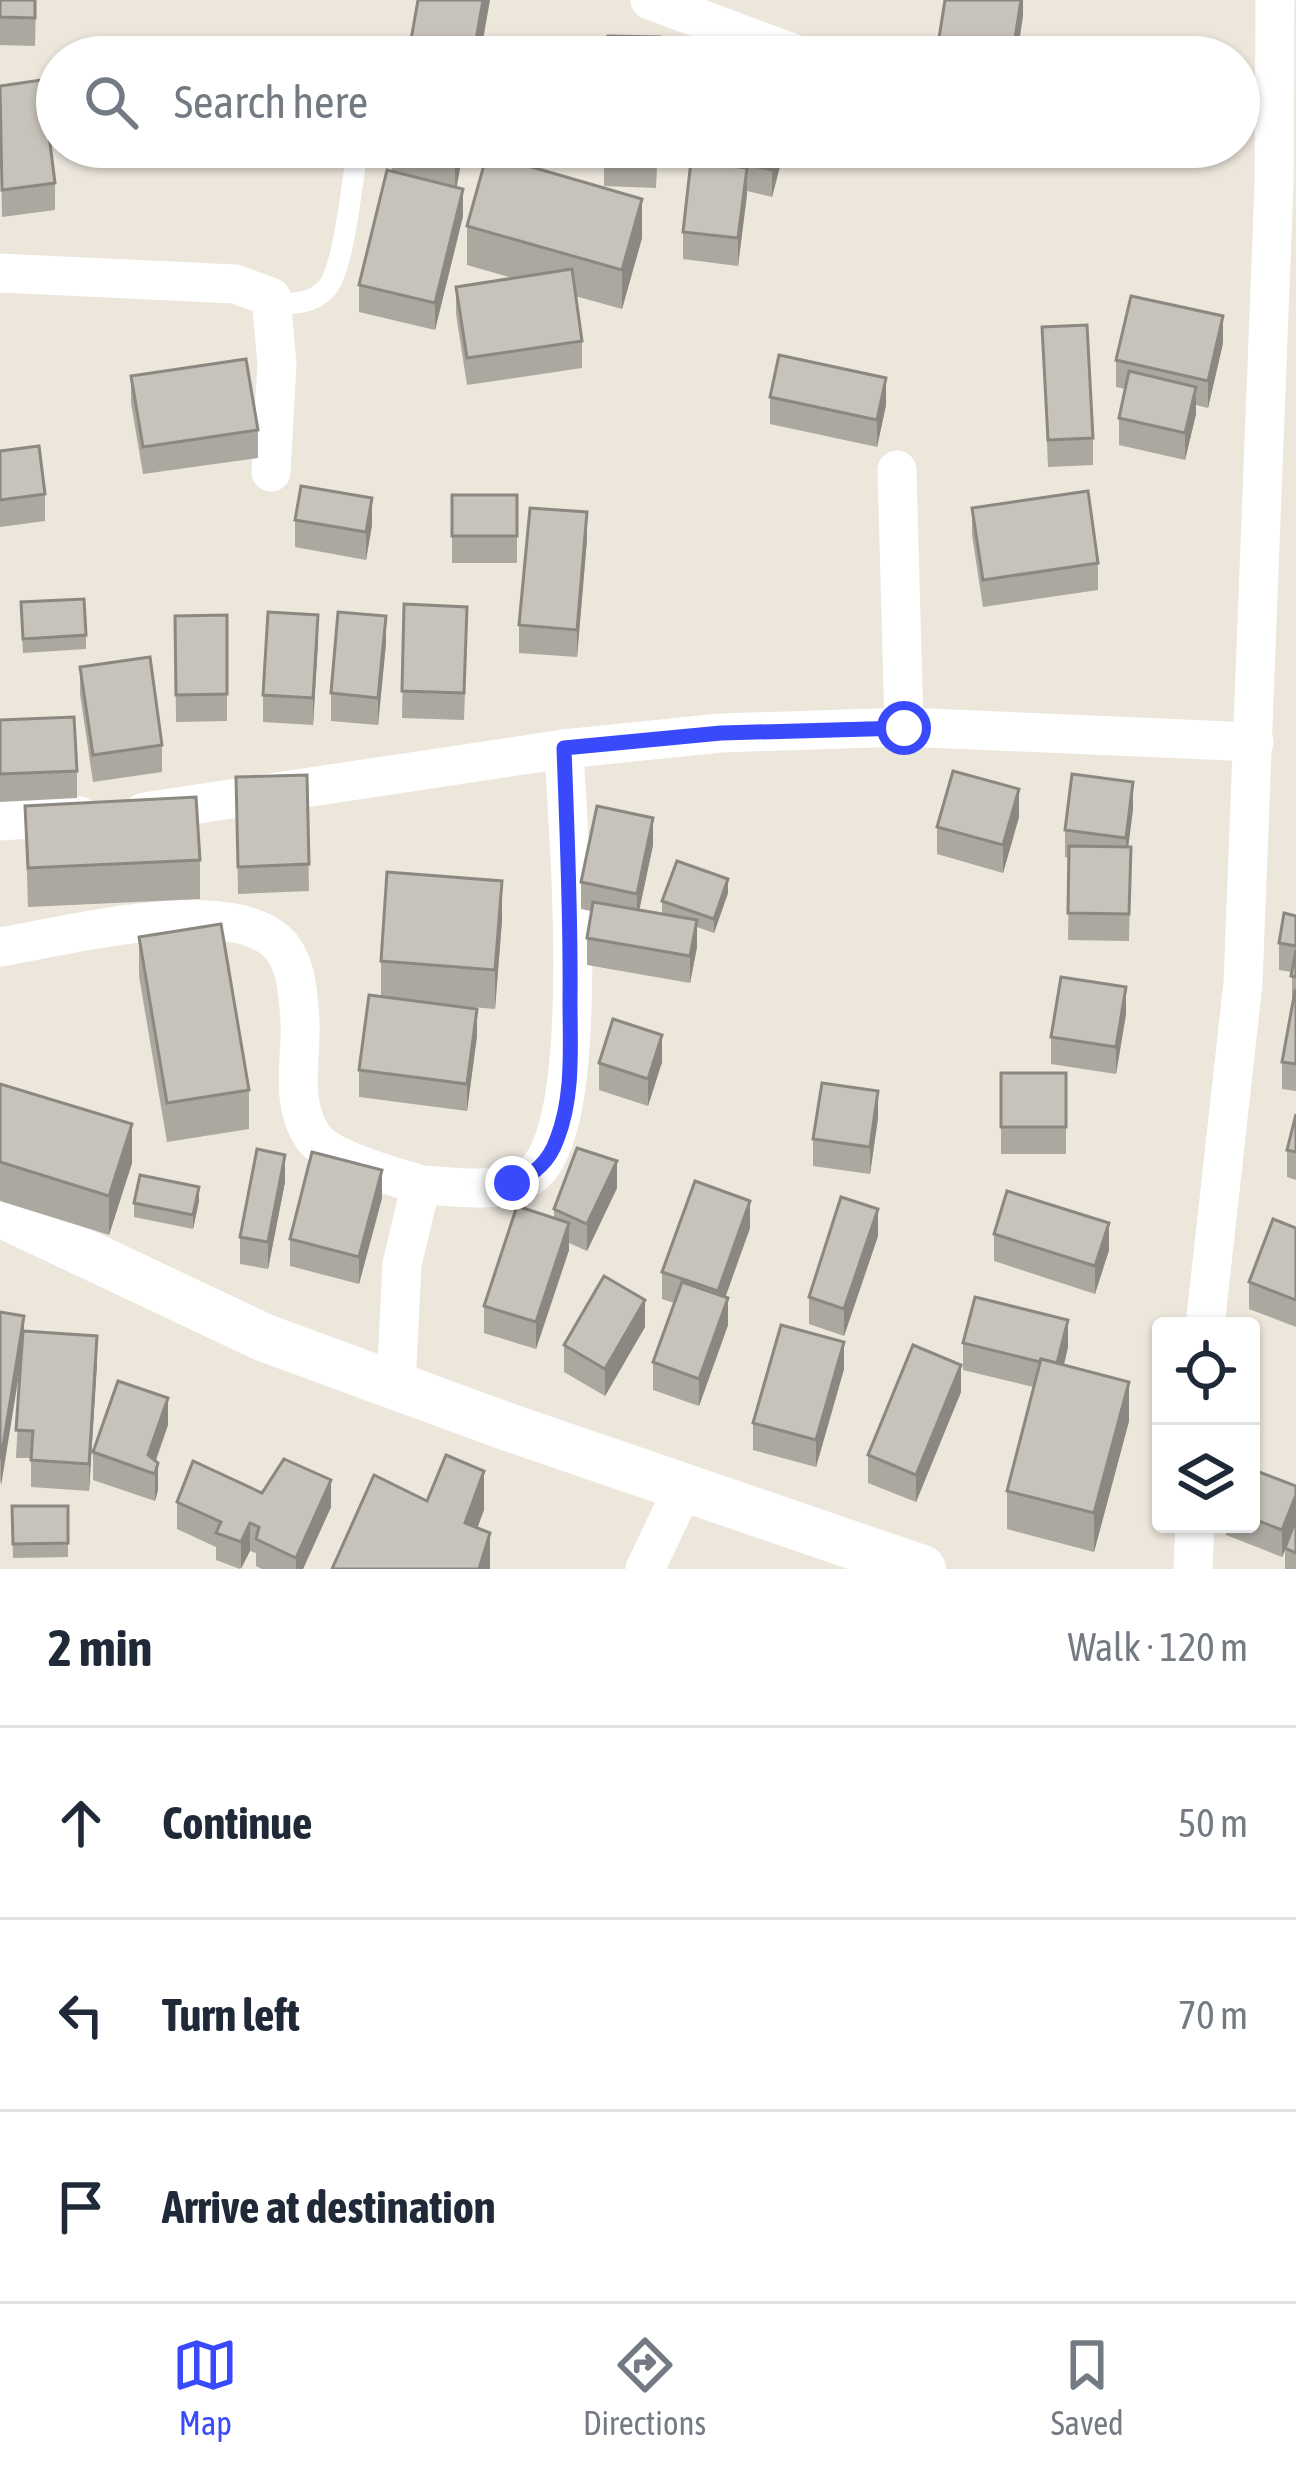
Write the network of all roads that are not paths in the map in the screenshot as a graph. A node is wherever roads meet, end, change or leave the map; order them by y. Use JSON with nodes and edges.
{"nodes":[{"id":1,"x":650,"y":0,"type":"edge"},
{"id":2,"x":1274,"y":0,"type":"edge"},
{"id":3,"x":746,"y":36,"type":"edge"},
{"id":4,"x":354,"y":168,"type":"edge"},
{"id":5,"x":0,"y":273,"type":"edge"},
{"id":6,"x":274,"y":303,"type":"junction"},
{"id":7,"x":897,"y":470,"type":"dead end"},
{"id":8,"x":271,"y":472,"type":"dead end"},
{"id":9,"x":904,"y":728,"type":"junction"},
{"id":10,"x":1254,"y":742,"type":"junction"},
{"id":11,"x":564,"y":748,"type":"junction"},
{"id":12,"x":0,"y":821,"type":"edge"},
{"id":13,"x":0,"y":947,"type":"edge"},
{"id":14,"x":421,"y":1186,"type":"junction"},
{"id":15,"x":0,"y":1213,"type":"edge"},
{"id":16,"x":1206,"y":1317,"type":"edge"},
{"id":17,"x":396,"y":1385,"type":"junction"},
{"id":18,"x":684,"y":1487,"type":"junction"},
{"id":19,"x":1195,"y":1533,"type":"edge"},
{"id":20,"x":893,"y":1564,"type":"edge"},
{"id":21,"x":645,"y":1569,"type":"edge"},
{"id":22,"x":1193,"y":1569,"type":"edge"}],
"edges":[{"from":1,"to":3,"type":"street"},
{"from":2,"to":10,"type":"street"},
{"from":4,"to":6,"type":"lane"},
{"from":5,"to":6,"type":"street"},
{"from":6,"to":8,"type":"street"},
{"from":7,"to":9,"type":"street"},
{"from":9,"to":10,"type":"street"},
{"from":9,"to":11,"type":"street"},
{"from":10,"to":16,"type":"street"},
{"from":11,"to":12,"type":"street"},
{"from":11,"to":14,"type":"street"},
{"from":13,"to":14,"type":"street"},
{"from":14,"to":17,"type":"street"},
{"from":15,"to":17,"type":"street"},
{"from":17,"to":18,"type":"street"},
{"from":18,"to":20,"type":"street"},
{"from":18,"to":21,"type":"street"},
{"from":19,"to":22,"type":"street"}]}
